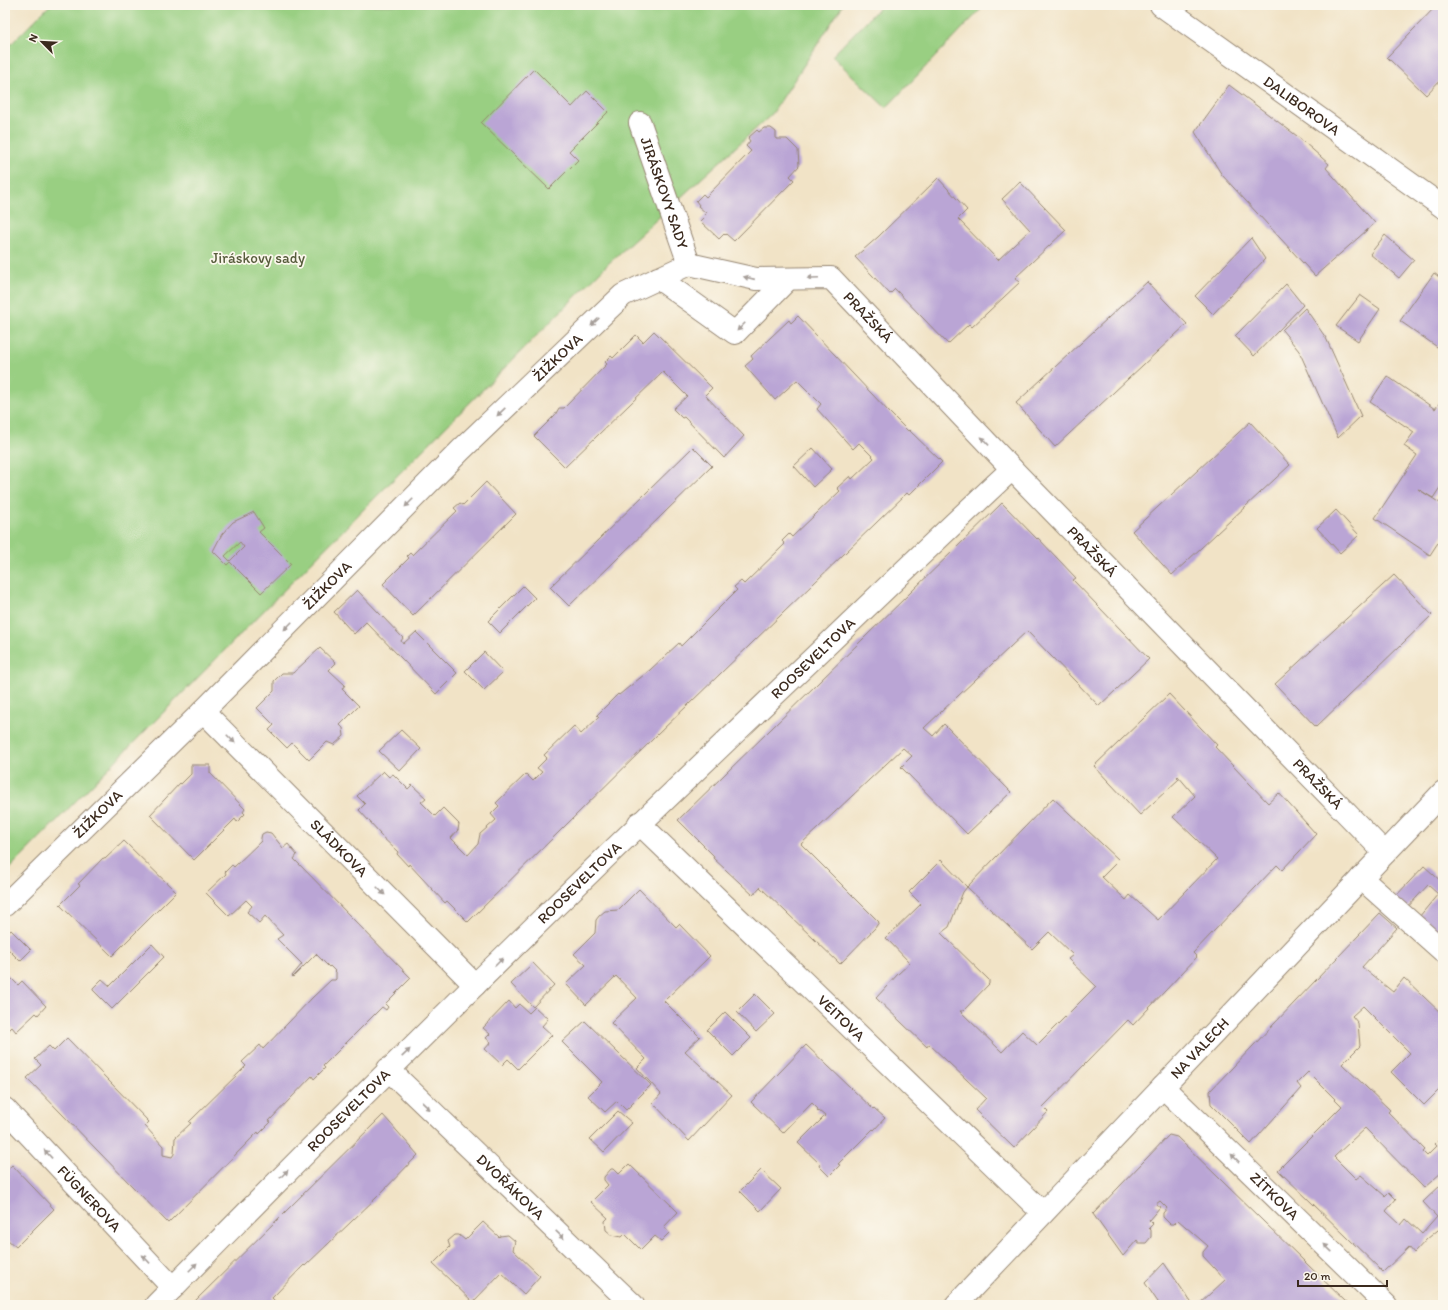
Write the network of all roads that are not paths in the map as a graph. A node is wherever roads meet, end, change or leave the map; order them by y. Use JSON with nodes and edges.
{"nodes":[{"id":1,"x":1160,"y":5,"type":"edge"},
{"id":2,"x":640,"y":123,"type":"dead end"},
{"id":3,"x":1443,"y":207,"type":"edge"},
{"id":4,"x":689,"y":264,"type":"junction"},
{"id":5,"x":658,"y":278,"type":"junction"},
{"id":6,"x":788,"y":279,"type":"junction"},
{"id":7,"x":1012,"y":469,"type":"junction"},
{"id":8,"x":203,"y":711,"type":"junction"},
{"id":9,"x":1443,"y":792,"type":"edge"},
{"id":10,"x":639,"y":823,"type":"junction"},
{"id":11,"x":1385,"y":853,"type":"junction"},
{"id":12,"x":1361,"y":878,"type":"junction"},
{"id":13,"x":5,"y":905,"type":"edge"},
{"id":14,"x":1443,"y":951,"type":"edge"},
{"id":15,"x":476,"y":985,"type":"junction"},
{"id":16,"x":388,"y":1069,"type":"junction"},
{"id":17,"x":1163,"y":1087,"type":"junction"},
{"id":18,"x":5,"y":1109,"type":"edge"},
{"id":19,"x":1043,"y":1213,"type":"junction"},
{"id":20,"x":172,"y":1288,"type":"junction"},
{"id":21,"x":156,"y":1305,"type":"edge"},
{"id":22,"x":633,"y":1305,"type":"edge"},
{"id":23,"x":956,"y":1305,"type":"edge"},
{"id":24,"x":1386,"y":1305,"type":"edge"}],
"edges":[{"from":1,"to":3,"type":"street","name":"DALIBOROVA"},
{"from":2,"to":4,"type":"street","name":"JIRÁSKOVY SADY"},
{"from":4,"to":5,"type":"street","name":"ŽIŽKOVA"},
{"from":6,"to":4,"type":"street","one_way":true},
{"from":6,"to":5,"type":"street","one_way":true},
{"from":5,"to":8,"type":"street","name":"ŽIŽKOVA","one_way":true},
{"from":7,"to":6,"type":"street","name":"PRAŽSKÁ","one_way":true},
{"from":7,"to":10,"type":"street","name":"ROOSEVELTOVA"},
{"from":7,"to":11,"type":"street","name":"PRAŽSKÁ"},
{"from":8,"to":13,"type":"street","name":"ŽIŽKOVA"},
{"from":8,"to":15,"type":"street","name":"SLÁDKOVA","one_way":true},
{"from":9,"to":11,"type":"street","name":"NA VALECH"},
{"from":15,"to":10,"type":"street","name":"ROOSEVELTOVA","one_way":true},
{"from":10,"to":19,"type":"street","name":"VEITOVA"},
{"from":11,"to":12,"type":"street","name":"NA VALECH"},
{"from":12,"to":14,"type":"street"},
{"from":12,"to":17,"type":"street","name":"NA VALECH"},
{"from":16,"to":15,"type":"street","name":"ROOSEVELTOVA","one_way":true},
{"from":20,"to":16,"type":"street","name":"ROOSEVELTOVA","one_way":true},
{"from":16,"to":22,"type":"street","name":"DVOŘÁKOVA","one_way":true},
{"from":17,"to":19,"type":"street","name":"NA VALECH"},
{"from":24,"to":17,"type":"street","name":"ZÍTKOVA","one_way":true},
{"from":20,"to":18,"type":"street","name":"FÜGNEROVA","one_way":true},
{"from":19,"to":23,"type":"street","name":"NA VALECH"},
{"from":20,"to":21,"type":"street","name":"ROOSEVELTOVA"}]}
